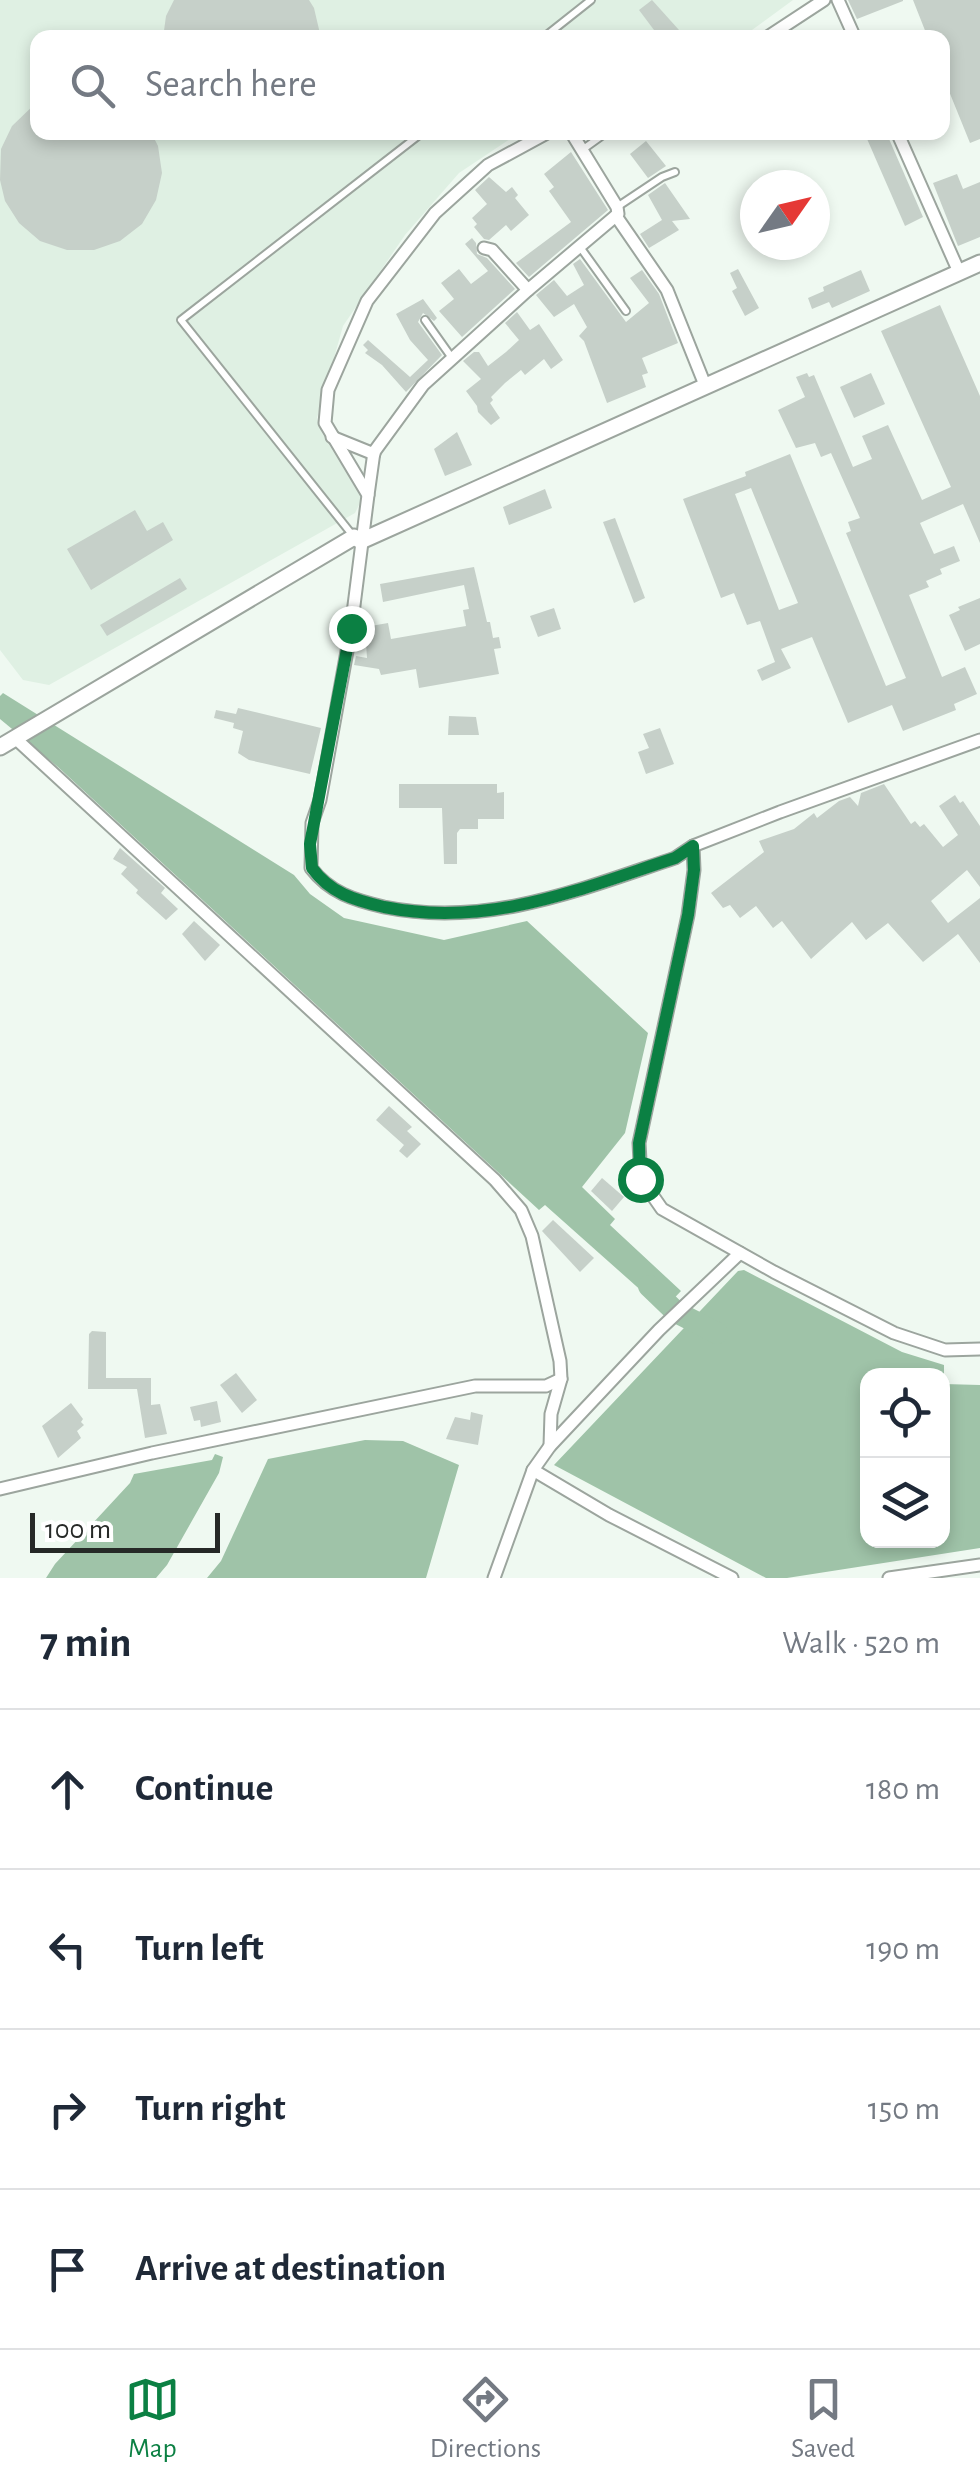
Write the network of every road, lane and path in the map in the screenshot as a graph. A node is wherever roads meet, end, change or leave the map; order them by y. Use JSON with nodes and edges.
{"nodes":[{"id":1,"x":590,"y":0,"type":"edge"},
{"id":2,"x":824,"y":0,"type":"edge"},
{"id":3,"x":838,"y":0,"type":"edge"},
{"id":4,"x":553,"y":30,"type":"edge"},
{"id":5,"x":778,"y":30,"type":"edge"},
{"id":6,"x":851,"y":30,"type":"edge"},
{"id":7,"x":413,"y":140,"type":"edge"},
{"id":8,"x":534,"y":140,"type":"edge"},
{"id":9,"x":576,"y":140,"type":"edge"},
{"id":10,"x":596,"y":140,"type":"edge"},
{"id":11,"x":901,"y":140,"type":"edge"},
{"id":12,"x":582,"y":150,"type":"junction"},
{"id":13,"x":676,"y":172,"type":"dead end"},
{"id":14,"x":616,"y":212,"type":"junction"},
{"id":15,"x":580,"y":246,"type":"junction"},
{"id":16,"x":484,"y":248,"type":"dead end"},
{"id":17,"x":980,"y":263,"type":"edge"},
{"id":18,"x":960,"y":272,"type":"junction"},
{"id":19,"x":528,"y":290,"type":"junction"},
{"id":20,"x":626,"y":312,"type":"dead end"},
{"id":21,"x":425,"y":320,"type":"dead end"},
{"id":22,"x":452,"y":358,"type":"junction"},
{"id":23,"x":705,"y":385,"type":"junction"},
{"id":24,"x":332,"y":437,"type":"junction"},
{"id":25,"x":374,"y":454,"type":"junction"},
{"id":26,"x":368,"y":495,"type":"junction"},
{"id":27,"x":358,"y":539,"type":"junction"},
{"id":28,"x":980,"y":740,"type":"edge"},
{"id":29,"x":7,"y":741,"type":"edge"},
{"id":30,"x":693,"y":846,"type":"junction"},
{"id":31,"x":740,"y":1253,"type":"junction"},
{"id":32,"x":980,"y":1350,"type":"edge"},
{"id":33,"x":561,"y":1379,"type":"junction"},
{"id":34,"x":550,"y":1446,"type":"junction"},
{"id":35,"x":533,"y":1470,"type":"junction"},
{"id":36,"x":0,"y":1489,"type":"edge"},
{"id":37,"x":980,"y":1565,"type":"edge"},
{"id":38,"x":494,"y":1578,"type":"edge"},
{"id":39,"x":732,"y":1578,"type":"edge"},
{"id":40,"x":889,"y":1578,"type":"edge"}],
"edges":[{"from":1,"to":4,"type":"lane"},
{"from":2,"to":5,"type":"street"},
{"from":3,"to":6,"type":"street"},
{"from":7,"to":27,"type":"lane"},
{"from":8,"to":24,"type":"street"},
{"from":9,"to":12,"type":"street"},
{"from":10,"to":12,"type":"lane"},
{"from":11,"to":18,"type":"street"},
{"from":12,"to":14,"type":"street"},
{"from":13,"to":14,"type":"lane"},
{"from":14,"to":15,"type":"street"},
{"from":14,"to":23,"type":"street"},
{"from":15,"to":19,"type":"street"},
{"from":15,"to":20,"type":"lane"},
{"from":16,"to":19,"type":"street"},
{"from":17,"to":18,"type":"street"},
{"from":18,"to":23,"type":"street"},
{"from":19,"to":22,"type":"street"},
{"from":21,"to":22,"type":"lane"},
{"from":22,"to":25,"type":"street"},
{"from":23,"to":27,"type":"street"},
{"from":24,"to":25,"type":"street"},
{"from":24,"to":26,"type":"street"},
{"from":25,"to":26,"type":"street"},
{"from":26,"to":27,"type":"street"},
{"from":27,"to":29,"type":"street"},
{"from":27,"to":30,"type":"street"},
{"from":28,"to":30,"type":"street"},
{"from":29,"to":33,"type":"street"},
{"from":30,"to":31,"type":"street"},
{"from":31,"to":32,"type":"street"},
{"from":31,"to":34,"type":"street"},
{"from":33,"to":34,"type":"street"},
{"from":33,"to":36,"type":"street"},
{"from":34,"to":35,"type":"street"},
{"from":35,"to":38,"type":"street"},
{"from":35,"to":39,"type":"street"},
{"from":37,"to":40,"type":"street"}]}
